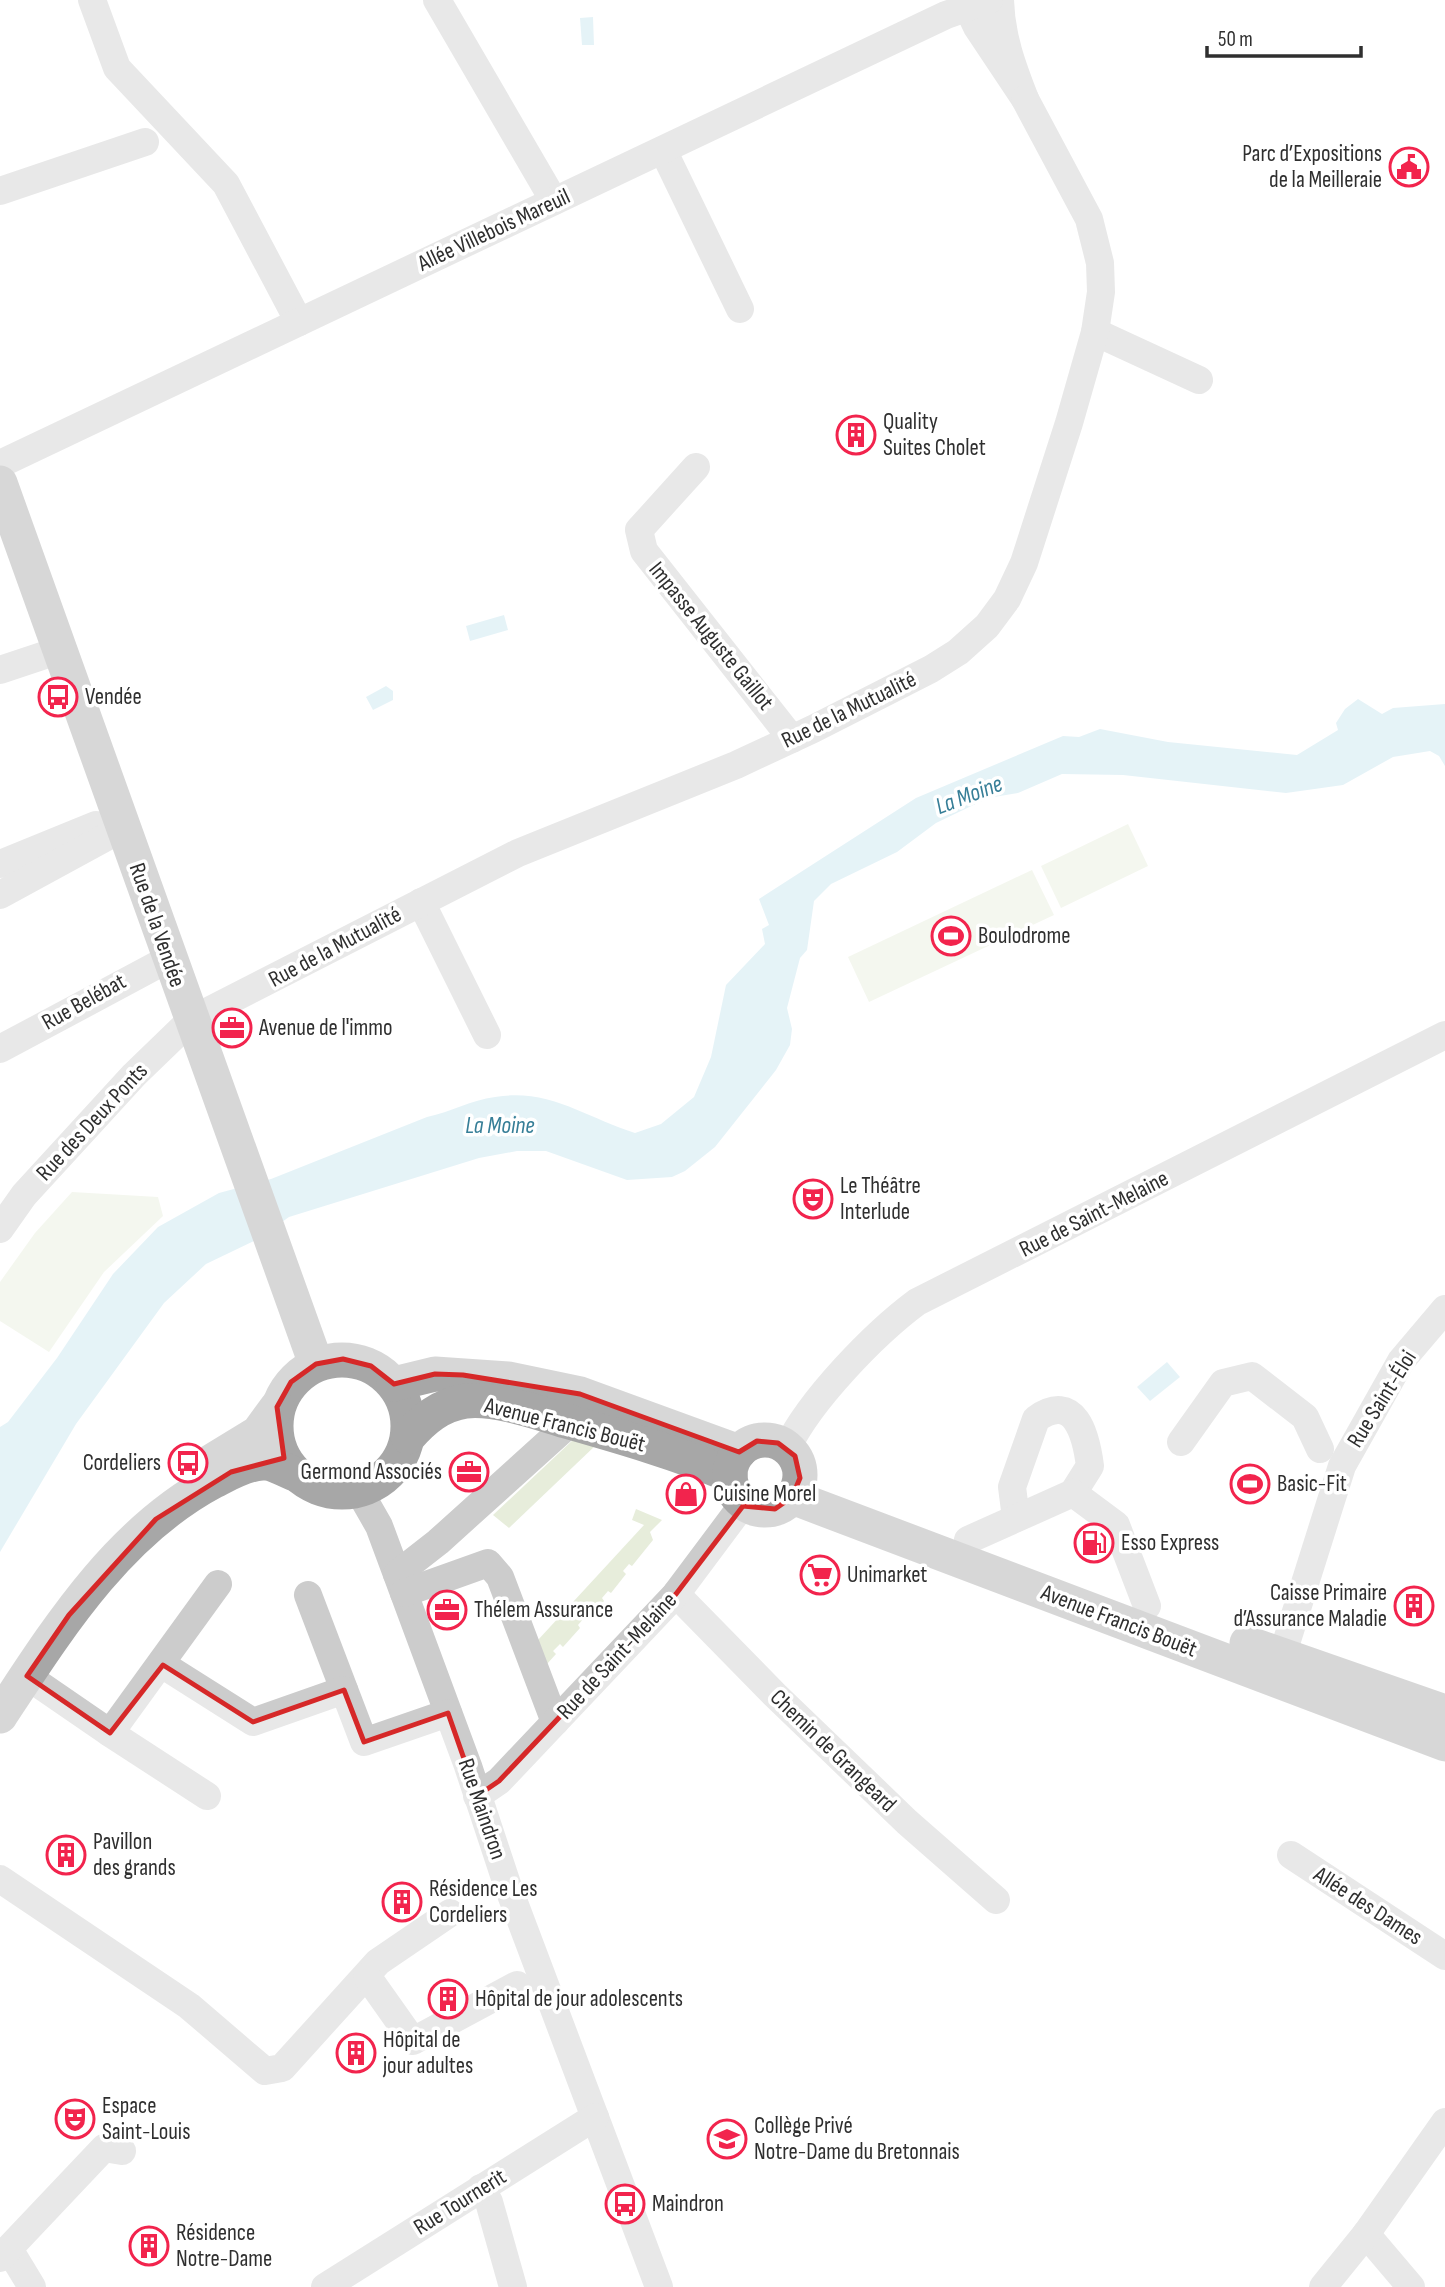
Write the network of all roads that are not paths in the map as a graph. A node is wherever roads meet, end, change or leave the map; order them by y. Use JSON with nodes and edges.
{"nodes":[{"id":1,"x":92,"y":0,"type":"edge"},
{"id":2,"x":437,"y":0,"type":"edge"},
{"id":3,"x":1000,"y":0,"type":"edge"},
{"id":4,"x":979,"y":4,"type":"edge"},
{"id":5,"x":1025,"y":99,"type":"junction"},
{"id":6,"x":145,"y":142,"type":"dead end"},
{"id":7,"x":663,"y":150,"type":"junction"},
{"id":8,"x":0,"y":191,"type":"edge"},
{"id":9,"x":554,"y":201,"type":"junction"},
{"id":10,"x":740,"y":309,"type":"dead end"},
{"id":11,"x":299,"y":322,"type":"junction"},
{"id":12,"x":1095,"y":332,"type":"junction"},
{"id":13,"x":1199,"y":380,"type":"dead end"},
{"id":14,"x":0,"y":464,"type":"edge"},
{"id":15,"x":696,"y":467,"type":"dead end"},
{"id":16,"x":0,"y":484,"type":"edge"},
{"id":17,"x":60,"y":650,"type":"junction"},
{"id":18,"x":0,"y":670,"type":"edge"},
{"id":19,"x":792,"y":739,"type":"junction"},
{"id":20,"x":121,"y":822,"type":"junction"},
{"id":21,"x":0,"y":864,"type":"edge"},
{"id":22,"x":0,"y":895,"type":"edge"},
{"id":23,"x":421,"y":902,"type":"junction"},
{"id":24,"x":170,"y":958,"type":"junction"},
{"id":25,"x":191,"y":1020,"type":"junction"},
{"id":26,"x":487,"y":1035,"type":"dead end"},
{"id":27,"x":1445,"y":1035,"type":"edge"},
{"id":28,"x":0,"y":1049,"type":"edge"},
{"id":29,"x":0,"y":1229,"type":"edge"},
{"id":30,"x":1445,"y":1309,"type":"edge"},
{"id":31,"x":316,"y":1364,"type":"junction"},
{"id":32,"x":394,"y":1384,"type":"junction"},
{"id":33,"x":277,"y":1407,"type":"junction"},
{"id":34,"x":571,"y":1422,"type":"junction"},
{"id":35,"x":408,"y":1437,"type":"junction"},
{"id":36,"x":1181,"y":1442,"type":"dead end"},
{"id":37,"x":1321,"y":1449,"type":"dead end"},
{"id":38,"x":295,"y":1474,"type":"junction"},
{"id":39,"x":793,"y":1474,"type":"junction"},
{"id":40,"x":738,"y":1477,"type":"junction"},
{"id":41,"x":359,"y":1491,"type":"junction"},
{"id":42,"x":1073,"y":1493,"type":"junction"},
{"id":43,"x":1016,"y":1518,"type":"junction"},
{"id":44,"x":968,"y":1540,"type":"junction"},
{"id":45,"x":400,"y":1583,"type":"junction"},
{"id":46,"x":218,"y":1584,"type":"dead end"},
{"id":47,"x":676,"y":1594,"type":"junction"},
{"id":48,"x":308,"y":1595,"type":"dead end"},
{"id":49,"x":1147,"y":1606,"type":"junction"},
{"id":50,"x":1282,"y":1656,"type":"junction"},
{"id":51,"x":163,"y":1665,"type":"junction"},
{"id":52,"x":13,"y":1680,"type":"edge"},
{"id":53,"x":344,"y":1690,"type":"junction"},
{"id":54,"x":1445,"y":1712,"type":"edge"},
{"id":55,"x":449,"y":1713,"type":"junction"},
{"id":56,"x":0,"y":1716,"type":"edge"},
{"id":57,"x":555,"y":1722,"type":"junction"},
{"id":58,"x":110,"y":1733,"type":"junction"},
{"id":59,"x":1445,"y":1744,"type":"edge"},
{"id":60,"x":207,"y":1796,"type":"dead end"},
{"id":61,"x":477,"y":1796,"type":"junction"},
{"id":62,"x":1291,"y":1855,"type":"dead end"},
{"id":63,"x":0,"y":1879,"type":"edge"},
{"id":64,"x":996,"y":1900,"type":"dead end"},
{"id":65,"x":450,"y":1913,"type":"dead end"},
{"id":66,"x":1445,"y":1956,"type":"edge"},
{"id":67,"x":367,"y":1976,"type":"junction"},
{"id":68,"x":517,"y":1984,"type":"dead end"},
{"id":69,"x":595,"y":2117,"type":"junction"},
{"id":70,"x":1445,"y":2122,"type":"edge"},
{"id":71,"x":122,"y":2151,"type":"dead end"},
{"id":72,"x":481,"y":2188,"type":"junction"},
{"id":73,"x":1366,"y":2234,"type":"junction"},
{"id":74,"x":4,"y":2253,"type":"edge"},
{"id":75,"x":32,"y":2287,"type":"edge"},
{"id":76,"x":325,"y":2287,"type":"edge"},
{"id":77,"x":513,"y":2287,"type":"edge"},
{"id":78,"x":659,"y":2287,"type":"edge"},
{"id":79,"x":1322,"y":2287,"type":"edge"},
{"id":80,"x":1411,"y":2287,"type":"edge"}],
"edges":[{"from":1,"to":11,"type":"street"},
{"from":2,"to":9,"type":"street"},
{"from":3,"to":5,"type":"street","name":"Rue de la Mutualité"},
{"from":4,"to":5,"type":"street","name":"Rue de la Mutualité"},
{"from":4,"to":7,"type":"street","name":"Allée Villebois Mareuil"},
{"from":5,"to":12,"type":"street","name":"Rue de la Mutualité"},
{"from":6,"to":8,"type":"street"},
{"from":7,"to":9,"type":"street","name":"Allée Villebois Mareuil"},
{"from":7,"to":10,"type":"street"},
{"from":9,"to":11,"type":"street","name":"Allée Villebois Mareuil"},
{"from":11,"to":14,"type":"street","name":"Allée Villebois Mareuil"},
{"from":12,"to":13,"type":"street"},
{"from":12,"to":19,"type":"street","name":"Rue de la Mutualité"},
{"from":15,"to":19,"type":"street","name":"Impasse Auguste Gaillot"},
{"from":16,"to":17,"type":"main road","name":"Rue de la Vendée"},
{"from":17,"to":18,"type":"street"},
{"from":17,"to":20,"type":"main road","name":"Rue de la Vendée"},
{"from":19,"to":23,"type":"street","name":"Rue de la Mutualité"},
{"from":20,"to":21,"type":"street"},
{"from":20,"to":22,"type":"street"},
{"from":20,"to":24,"type":"main road","name":"Rue de la Vendée"},
{"from":23,"to":25,"type":"street","name":"Rue de la Mutualité"},
{"from":23,"to":26,"type":"street"},
{"from":24,"to":25,"type":"main road","name":"Rue de la Vendée"},
{"from":24,"to":28,"type":"street","name":"Rue Belébat"},
{"from":25,"to":29,"type":"street","name":"Rue des Deux Ponts"},
{"from":25,"to":31,"type":"main road","name":"Rue de la Vendée"},
{"from":27,"to":39,"type":"street","name":"Rue de Saint-Melaine"},
{"from":30,"to":50,"type":"street","name":"Rue Saint-Éloi"},
{"from":31,"to":32,"type":"main road"},
{"from":31,"to":33,"type":"main road"},
{"from":32,"to":35,"type":"main road"},
{"from":32,"to":40,"type":"main road","name":"Avenue Francis Bouët"},
{"from":33,"to":38,"type":"main road"},
{"from":33,"to":52,"type":"main road"},
{"from":34,"to":35,"type":"main road","name":"Avenue Francis Bouët"},
{"from":34,"to":40,"type":"main road","name":"Avenue Francis Bouët"},
{"from":34,"to":45,"type":"street"},
{"from":35,"to":41,"type":"main road"},
{"from":36,"to":37,"type":"street"},
{"from":38,"to":41,"type":"main road"},
{"from":38,"to":52,"type":"main road"},
{"from":39,"to":40,"type":"main road"},
{"from":39,"to":40,"type":"main road"},
{"from":39,"to":44,"type":"main road","name":"Avenue Francis Bouët"},
{"from":39,"to":59,"type":"main road","name":"Avenue Francis Bouët"},
{"from":40,"to":47,"type":"street","name":"Rue de Saint-Melaine"},
{"from":41,"to":45,"type":"street","name":"Rue Maindron"},
{"from":42,"to":43,"type":"street"},
{"from":42,"to":43,"type":"street"},
{"from":42,"to":49,"type":"street"},
{"from":43,"to":44,"type":"street"},
{"from":44,"to":49,"type":"main road","name":"Avenue Francis Bouët"},
{"from":45,"to":55,"type":"street","name":"Rue Maindron"},
{"from":45,"to":57,"type":"street"},
{"from":46,"to":51,"type":"street"},
{"from":47,"to":57,"type":"street","name":"Rue de Saint-Melaine"},
{"from":47,"to":64,"type":"street","name":"Chemin de Grangeard"},
{"from":48,"to":53,"type":"street"},
{"from":49,"to":50,"type":"main road","name":"Avenue Francis Bouët"},
{"from":50,"to":54,"type":"main road","name":"Avenue Francis Bouët"},
{"from":51,"to":53,"type":"street"},
{"from":51,"to":58,"type":"street"},
{"from":52,"to":56,"type":"main road"},
{"from":52,"to":58,"type":"street"},
{"from":53,"to":55,"type":"street"},
{"from":55,"to":61,"type":"street","name":"Rue Maindron"},
{"from":57,"to":61,"type":"street","name":"Rue de Saint-Melaine"},
{"from":58,"to":60,"type":"street"},
{"from":61,"to":69,"type":"street","name":"Rue Maindron"},
{"from":62,"to":66,"type":"street","name":"Allée des Dames"},
{"from":63,"to":67,"type":"street"},
{"from":65,"to":67,"type":"street"},
{"from":67,"to":68,"type":"street"},
{"from":69,"to":72,"type":"street","name":"Rue Tournerit"},
{"from":69,"to":78,"type":"street","name":"Rue Maindron"},
{"from":70,"to":73,"type":"street"},
{"from":71,"to":74,"type":"street"},
{"from":72,"to":76,"type":"street","name":"Rue Tournerit"},
{"from":72,"to":77,"type":"street"},
{"from":73,"to":79,"type":"street"},
{"from":73,"to":80,"type":"street"},
{"from":74,"to":75,"type":"street"}]}
